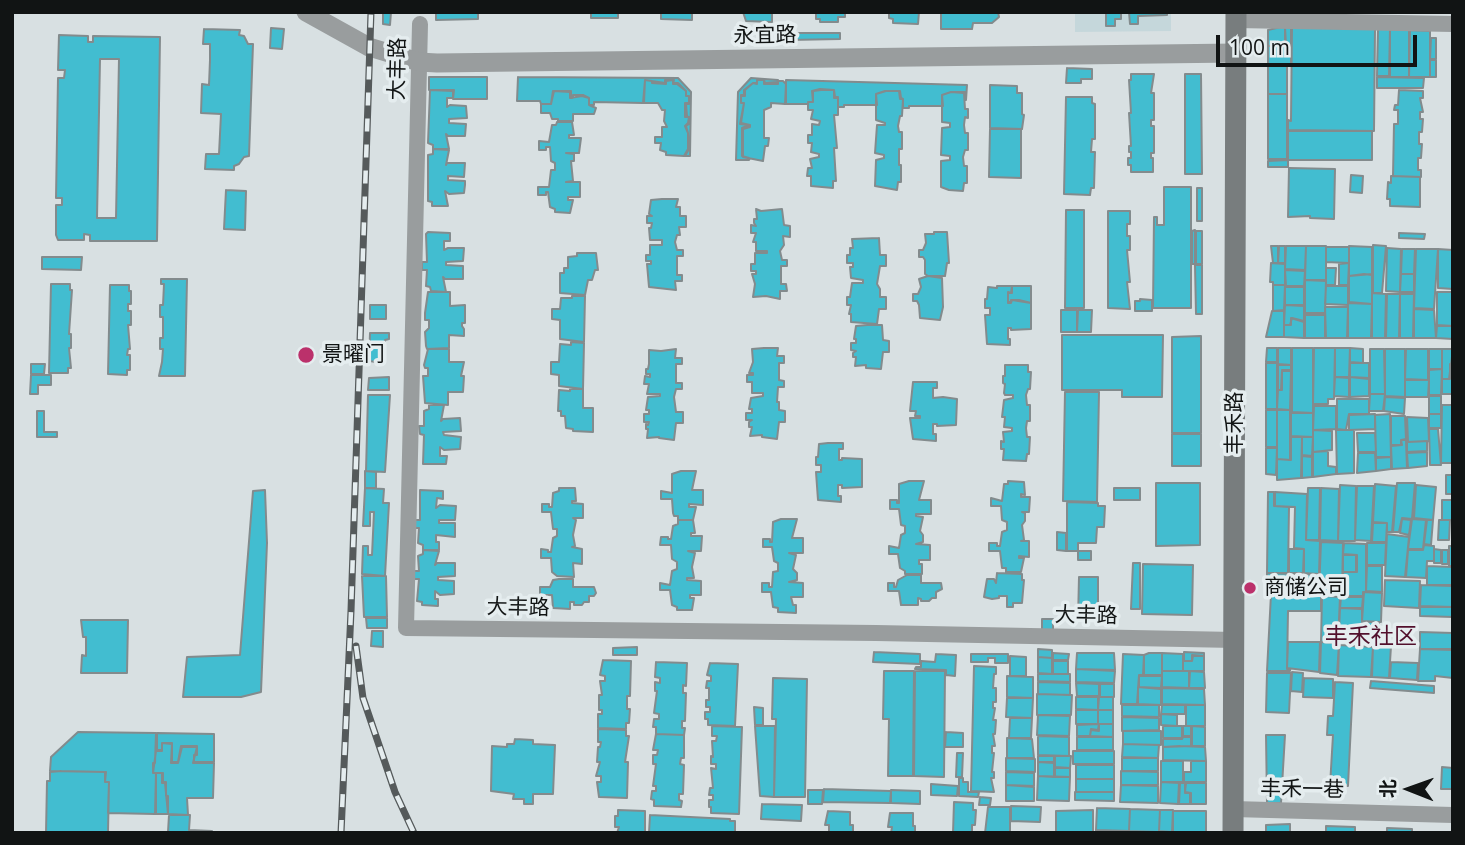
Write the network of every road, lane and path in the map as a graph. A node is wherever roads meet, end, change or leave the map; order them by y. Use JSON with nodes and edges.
{"nodes":[{"id":1,"x":306,"y":12,"type":"edge"},
{"id":2,"x":1236,"y":16,"type":"edge"},
{"id":3,"x":419,"y":24,"type":"dead end"},
{"id":4,"x":1453,"y":24,"type":"edge"},
{"id":5,"x":1236,"y":53,"type":"junction"},
{"id":6,"x":419,"y":62,"type":"junction"},
{"id":7,"x":1235,"y":640,"type":"junction"},
{"id":8,"x":1233,"y":810,"type":"junction"},
{"id":9,"x":1453,"y":815,"type":"edge"},
{"id":10,"x":1233,"y":833,"type":"edge"}],
"edges":[{"from":1,"to":6,"type":"street","name":"永宜路"},
{"from":2,"to":4,"type":"street"},
{"from":2,"to":5,"type":"main road","name":"丰禾路"},
{"from":3,"to":6,"type":"street","name":"大丰路"},
{"from":5,"to":6,"type":"street","name":"永宜路"},
{"from":5,"to":7,"type":"main road","name":"丰禾路"},
{"from":6,"to":7,"type":"street","name":"大丰路"},
{"from":7,"to":8,"type":"main road","name":"丰禾路"},
{"from":8,"to":9,"type":"street","name":"丰禾一巷"},
{"from":8,"to":10,"type":"main road","name":"丰禾路"}]}
